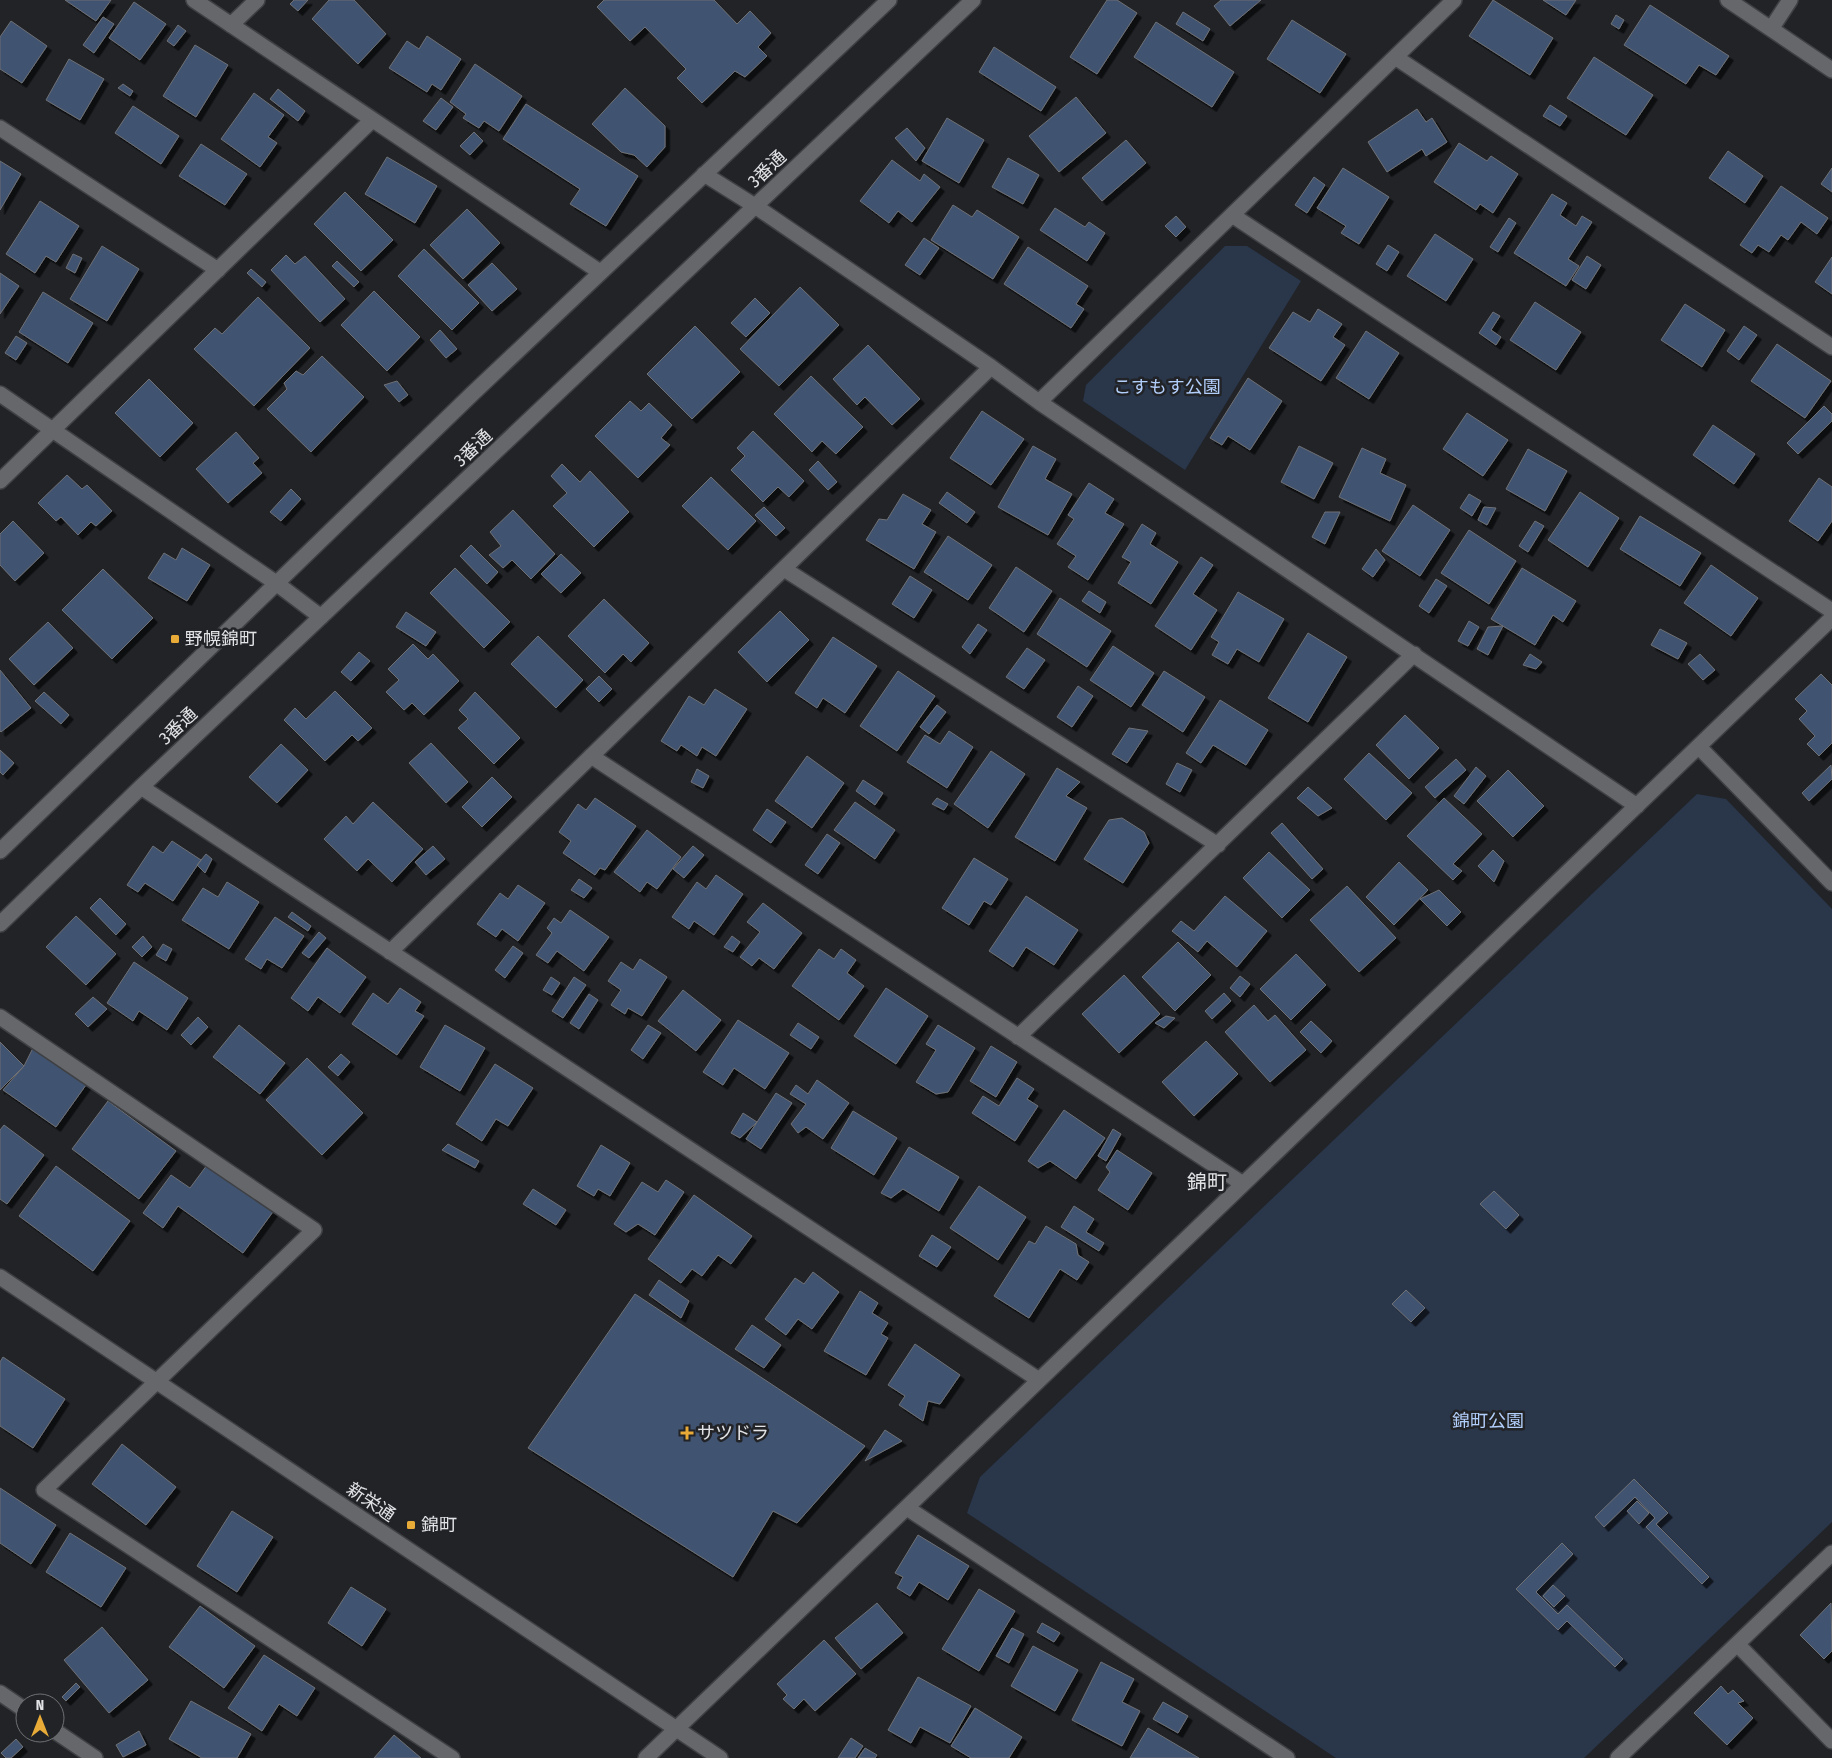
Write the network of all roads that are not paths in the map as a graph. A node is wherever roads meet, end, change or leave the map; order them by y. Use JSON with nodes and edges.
{"nodes":[{"id":1,"x":194,"y":0,"type":"edge"},
{"id":2,"x":257,"y":0,"type":"edge"},
{"id":3,"x":888,"y":0,"type":"edge"},
{"id":4,"x":973,"y":0,"type":"edge"},
{"id":5,"x":1454,"y":0,"type":"edge"},
{"id":6,"x":1728,"y":0,"type":"edge"},
{"id":7,"x":1790,"y":0,"type":"edge"},
{"id":8,"x":231,"y":25,"type":"junction"},
{"id":9,"x":1771,"y":29,"type":"junction"},
{"id":10,"x":1395,"y":58,"type":"junction"},
{"id":11,"x":1832,"y":70,"type":"edge"},
{"id":12,"x":372,"y":120,"type":"junction"},
{"id":13,"x":0,"y":128,"type":"edge"},
{"id":14,"x":704,"y":174,"type":"junction"},
{"id":15,"x":755,"y":206,"type":"junction"},
{"id":16,"x":1232,"y":215,"type":"junction"},
{"id":17,"x":218,"y":270,"type":"junction"},
{"id":18,"x":600,"y":272,"type":"junction"},
{"id":19,"x":1832,"y":347,"type":"edge"},
{"id":20,"x":991,"y":367,"type":"junction"},
{"id":21,"x":0,"y":394,"type":"edge"},
{"id":22,"x":1038,"y":402,"type":"junction"},
{"id":23,"x":53,"y":430,"type":"junction"},
{"id":24,"x":0,"y":481,"type":"edge"},
{"id":25,"x":784,"y":568,"type":"junction"},
{"id":26,"x":276,"y":583,"type":"junction"},
{"id":27,"x":1832,"y":611,"type":"edge"},
{"id":28,"x":321,"y":617,"type":"junction"},
{"id":29,"x":1832,"y":618,"type":"edge"},
{"id":30,"x":1414,"y":654,"type":"junction"},
{"id":31,"x":1698,"y":747,"type":"junction"},
{"id":32,"x":591,"y":756,"type":"junction"},
{"id":33,"x":141,"y":787,"type":"junction"},
{"id":34,"x":1637,"y":806,"type":"junction"},
{"id":35,"x":1218,"y":844,"type":"junction"},
{"id":36,"x":0,"y":851,"type":"edge"},
{"id":37,"x":1832,"y":882,"type":"edge"},
{"id":38,"x":0,"y":924,"type":"edge"},
{"id":39,"x":390,"y":952,"type":"junction"},
{"id":40,"x":0,"y":1017,"type":"edge"},
{"id":41,"x":1018,"y":1037,"type":"junction"},
{"id":42,"x":1243,"y":1184,"type":"junction"},
{"id":43,"x":0,"y":1277,"type":"edge"},
{"id":44,"x":1040,"y":1380,"type":"junction"},
{"id":45,"x":156,"y":1382,"type":"junction"},
{"id":46,"x":906,"y":1508,"type":"junction"},
{"id":47,"x":1832,"y":1553,"type":"edge"},
{"id":48,"x":1737,"y":1644,"type":"junction"},
{"id":49,"x":0,"y":1693,"type":"edge"},
{"id":50,"x":15,"y":1703,"type":"edge"},
{"id":51,"x":676,"y":1729,"type":"junction"},
{"id":52,"x":65,"y":1738,"type":"edge"},
{"id":53,"x":1832,"y":1741,"type":"edge"},
{"id":54,"x":95,"y":1758,"type":"edge"},
{"id":55,"x":452,"y":1758,"type":"edge"},
{"id":56,"x":646,"y":1758,"type":"edge"},
{"id":57,"x":720,"y":1758,"type":"edge"},
{"id":58,"x":1287,"y":1758,"type":"edge"},
{"id":59,"x":1618,"y":1758,"type":"edge"}],
"edges":[{"from":1,"to":8,"type":"street"},
{"from":2,"to":8,"type":"street"},
{"from":3,"to":14,"type":"street","name":"3番通"},
{"from":4,"to":15,"type":"street","name":"3番通"},
{"from":5,"to":10,"type":"street"},
{"from":6,"to":9,"type":"street"},
{"from":7,"to":9,"type":"street"},
{"from":8,"to":12,"type":"street"},
{"from":9,"to":11,"type":"street"},
{"from":10,"to":16,"type":"street"},
{"from":10,"to":19,"type":"street"},
{"from":12,"to":17,"type":"street"},
{"from":12,"to":18,"type":"street"},
{"from":13,"to":17,"type":"street"},
{"from":14,"to":15,"type":"street"},
{"from":14,"to":18,"type":"street","name":"3番通"},
{"from":15,"to":20,"type":"street"},
{"from":15,"to":28,"type":"street","name":"3番通"},
{"from":16,"to":22,"type":"street"},
{"from":16,"to":27,"type":"street"},
{"from":17,"to":23,"type":"street"},
{"from":18,"to":26,"type":"street","name":"3番通"},
{"from":20,"to":22,"type":"street"},
{"from":20,"to":25,"type":"street"},
{"from":21,"to":23,"type":"street"},
{"from":22,"to":30,"type":"street"},
{"from":23,"to":24,"type":"street"},
{"from":23,"to":26,"type":"street"},
{"from":25,"to":32,"type":"street"},
{"from":25,"to":35,"type":"street"},
{"from":26,"to":28,"type":"street"},
{"from":26,"to":36,"type":"street","name":"3番通"},
{"from":28,"to":33,"type":"street","name":"3番通"},
{"from":29,"to":31,"type":"street"},
{"from":30,"to":34,"type":"street"},
{"from":30,"to":35,"type":"street"},
{"from":31,"to":34,"type":"street"},
{"from":31,"to":37,"type":"street"},
{"from":32,"to":39,"type":"street"},
{"from":32,"to":41,"type":"street"},
{"from":33,"to":38,"type":"street","name":"3番通"},
{"from":33,"to":39,"type":"street"},
{"from":34,"to":42,"type":"street"},
{"from":35,"to":41,"type":"street"},
{"from":39,"to":44,"type":"street"},
{"from":40,"to":45,"type":"street"},
{"from":41,"to":42,"type":"street"},
{"from":42,"to":44,"type":"street"},
{"from":43,"to":45,"type":"street","name":"新栄通"},
{"from":44,"to":46,"type":"street"},
{"from":45,"to":51,"type":"street","name":"新栄通"},
{"from":45,"to":55,"type":"street"},
{"from":46,"to":51,"type":"street"},
{"from":46,"to":58,"type":"street"},
{"from":47,"to":48,"type":"street"},
{"from":48,"to":53,"type":"street"},
{"from":48,"to":59,"type":"street"},
{"from":49,"to":50,"type":"street"},
{"from":51,"to":56,"type":"street"},
{"from":51,"to":57,"type":"street","name":"新栄通"},
{"from":52,"to":54,"type":"street"}]}
